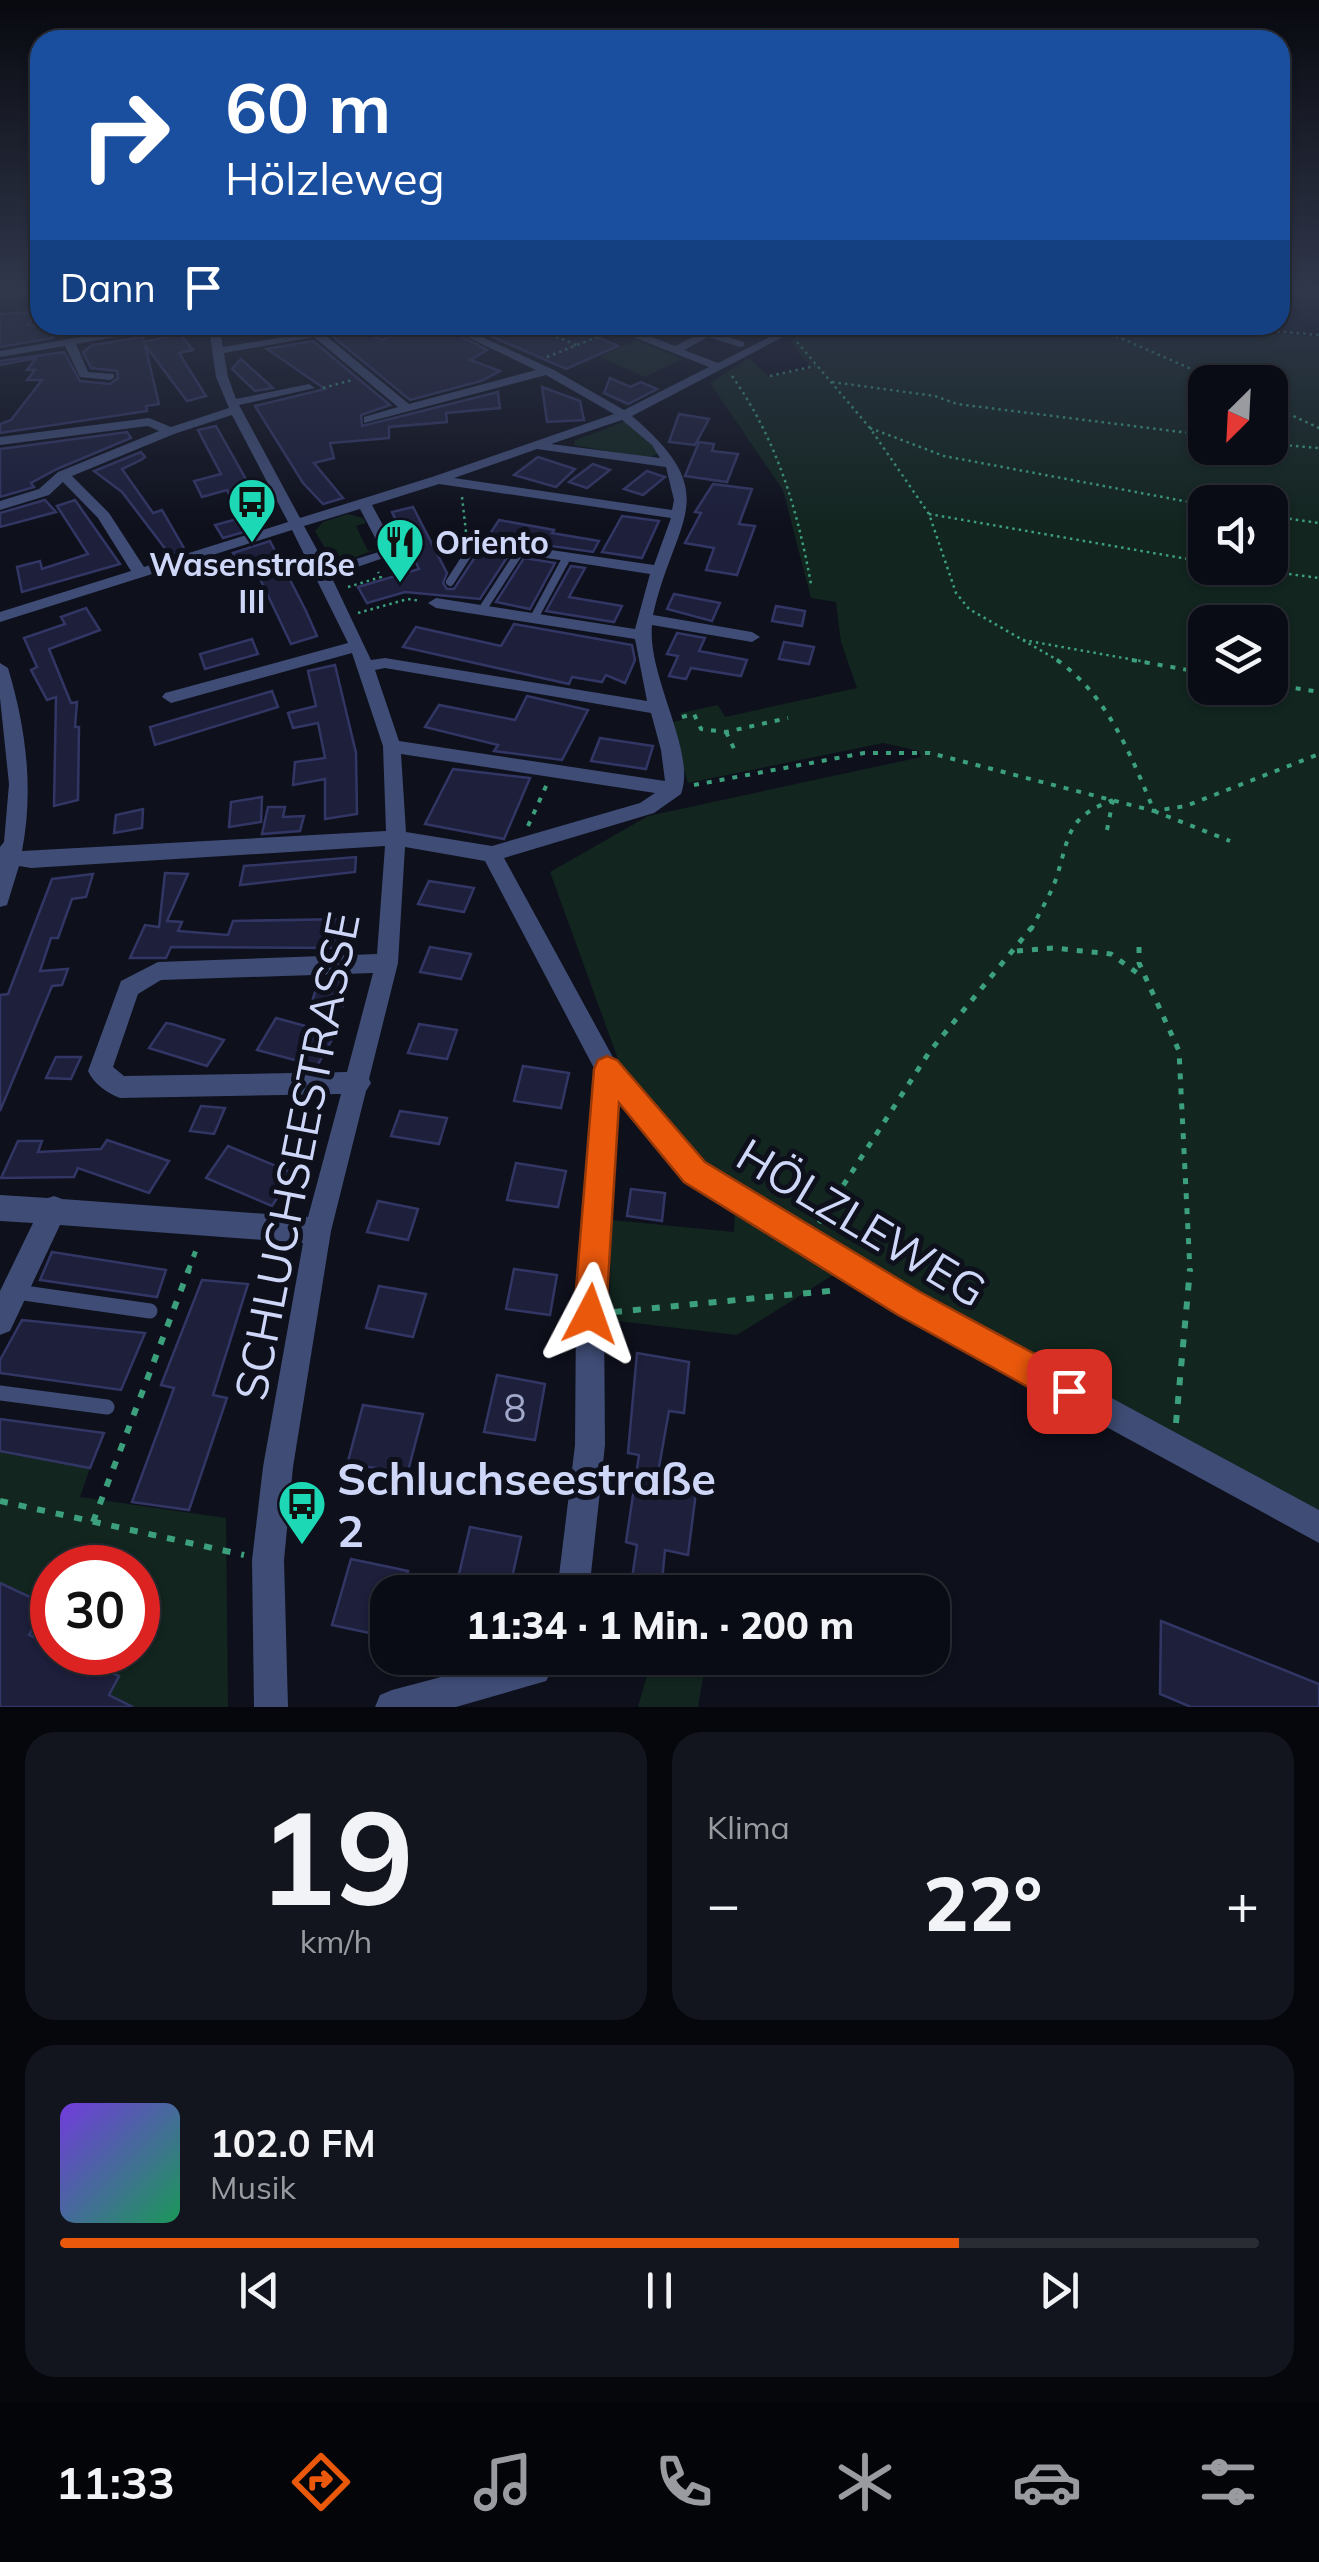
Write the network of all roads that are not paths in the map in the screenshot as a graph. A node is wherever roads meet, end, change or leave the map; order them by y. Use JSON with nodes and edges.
{"nodes":[{"id":1,"x":81,"y":368,"type":"edge"},
{"id":2,"x":223,"y":368,"type":"edge"},
{"id":3,"x":358,"y":368,"type":"edge"},
{"id":4,"x":535,"y":368,"type":"edge"},
{"id":5,"x":538,"y":368,"type":"edge"},
{"id":6,"x":723,"y":368,"type":"edge"},
{"id":7,"x":110,"y":376,"type":"dead end"},
{"id":8,"x":309,"y":388,"type":"road end"},
{"id":9,"x":233,"y":407,"type":"junction"},
{"id":10,"x":407,"y":408,"type":"junction"},
{"id":11,"x":626,"y":414,"type":"junction"},
{"id":12,"x":368,"y":420,"type":"dead end"},
{"id":13,"x":170,"y":431,"type":"junction"},
{"id":14,"x":0,"y":441,"type":"edge"},
{"id":15,"x":535,"y":446,"type":"junction"},
{"id":16,"x":674,"y":464,"type":"junction"},
{"id":17,"x":63,"y":476,"type":"junction"},
{"id":18,"x":438,"y":480,"type":"junction"},
{"id":19,"x":364,"y":503,"type":"junction"},
{"id":20,"x":0,"y":506,"type":"edge"},
{"id":21,"x":678,"y":515,"type":"junction"},
{"id":22,"x":296,"y":524,"type":"junction"},
{"id":23,"x":472,"y":541,"type":"joint"},
{"id":24,"x":521,"y":550,"type":"junction"},
{"id":25,"x":568,"y":558,"type":"junction"},
{"id":26,"x":656,"y":570,"type":"junction"},
{"id":27,"x":140,"y":574,"type":"junction"},
{"id":28,"x":322,"y":574,"type":"junction"},
{"id":29,"x":436,"y":603,"type":"joint"},
{"id":30,"x":482,"y":610,"type":"junction"},
{"id":31,"x":0,"y":617,"type":"edge"},
{"id":32,"x":534,"y":618,"type":"junction"},
{"id":33,"x":644,"y":627,"type":"junction"},
{"id":34,"x":752,"y":636,"type":"dead end"},
{"id":35,"x":358,"y":646,"type":"junction"},
{"id":36,"x":366,"y":666,"type":"junction"},
{"id":37,"x":0,"y":668,"type":"edge"},
{"id":38,"x":171,"y":697,"type":"dead end"},
{"id":39,"x":661,"y":714,"type":"junction"},
{"id":40,"x":392,"y":746,"type":"junction"},
{"id":41,"x":674,"y":789,"type":"junction"},
{"id":42,"x":396,"y":838,"type":"junction"},
{"id":43,"x":504,"y":852,"type":"junction"},
{"id":44,"x":7,"y":856,"type":"edge"},
{"id":45,"x":0,"y":900,"type":"edge"},
{"id":46,"x":386,"y":963,"type":"junction"},
{"id":47,"x":607,"y":1069,"type":"junction"},
{"id":48,"x":359,"y":1083,"type":"junction"},
{"id":49,"x":0,"y":1208,"type":"edge"},
{"id":50,"x":54,"y":1209,"type":"junction"},
{"id":51,"x":318,"y":1231,"type":"junction"},
{"id":52,"x":14,"y":1292,"type":"junction"},
{"id":53,"x":150,"y":1311,"type":"dead end"},
{"id":54,"x":0,"y":1321,"type":"edge"},
{"id":55,"x":0,"y":1393,"type":"edge"},
{"id":56,"x":107,"y":1407,"type":"dead end"},
{"id":57,"x":1319,"y":1527,"type":"edge"},
{"id":58,"x":575,"y":1575,"type":"edge"},
{"id":59,"x":512,"y":1675,"type":"edge"},
{"id":60,"x":270,"y":1707,"type":"edge"},
{"id":61,"x":392,"y":1707,"type":"edge"}],
"edges":[{"from":1,"to":7,"type":"street"},
{"from":2,"to":9,"type":"street","name":"SCHLUCHSEESTRASSE"},
{"from":3,"to":10,"type":"street"},
{"from":4,"to":10,"type":"street"},
{"from":5,"to":11,"type":"street"},
{"from":6,"to":11,"type":"street"},
{"from":8,"to":9,"type":"street"},
{"from":9,"to":13,"type":"street"},
{"from":9,"to":22,"type":"street","name":"SCHLUCHSEESTRASSE"},
{"from":10,"to":12,"type":"street"},
{"from":11,"to":15,"type":"street"},
{"from":11,"to":16,"type":"street"},
{"from":13,"to":14,"type":"street"},
{"from":13,"to":17,"type":"street"},
{"from":15,"to":16,"type":"street"},
{"from":15,"to":18,"type":"street"},
{"from":16,"to":21,"type":"street"},
{"from":17,"to":20,"type":"street"},
{"from":17,"to":27,"type":"street"},
{"from":18,"to":19,"type":"street"},
{"from":18,"to":21,"type":"street"},
{"from":19,"to":22,"type":"street"},
{"from":19,"to":28,"type":"street"},
{"from":21,"to":26,"type":"street"},
{"from":22,"to":27,"type":"street"},
{"from":22,"to":28,"type":"street","name":"SCHLUCHSEESTRASSE"},
{"from":23,"to":24,"type":"street"},
{"from":23,"to":29,"type":"lane"},
{"from":24,"to":25,"type":"street"},
{"from":24,"to":30,"type":"lane"},
{"from":25,"to":26,"type":"street"},
{"from":25,"to":32,"type":"lane"},
{"from":26,"to":33,"type":"street"},
{"from":27,"to":31,"type":"street"},
{"from":28,"to":35,"type":"street","name":"SCHLUCHSEESTRASSE"},
{"from":29,"to":30,"type":"street"},
{"from":30,"to":32,"type":"street"},
{"from":32,"to":33,"type":"street"},
{"from":33,"to":34,"type":"street"},
{"from":33,"to":39,"type":"street"},
{"from":35,"to":36,"type":"street","name":"SCHLUCHSEESTRASSE"},
{"from":35,"to":38,"type":"street"},
{"from":36,"to":39,"type":"street"},
{"from":36,"to":40,"type":"street","name":"SCHLUCHSEESTRASSE"},
{"from":37,"to":44,"type":"street"},
{"from":39,"to":41,"type":"street"},
{"from":40,"to":41,"type":"street"},
{"from":40,"to":42,"type":"street","name":"SCHLUCHSEESTRASSE"},
{"from":41,"to":43,"type":"street"},
{"from":42,"to":43,"type":"street"},
{"from":42,"to":44,"type":"street"},
{"from":42,"to":46,"type":"street","name":"SCHLUCHSEESTRASSE"},
{"from":43,"to":47,"type":"street","name":"HÖLZLEWEG"},
{"from":44,"to":45,"type":"street"},
{"from":46,"to":48,"type":"street","name":"SCHLUCHSEESTRASSE"},
{"from":46,"to":48,"type":"street"},
{"from":47,"to":57,"type":"street","name":"HÖLZLEWEG"},
{"from":47,"to":58,"type":"street"},
{"from":48,"to":51,"type":"street","name":"SCHLUCHSEESTRASSE"},
{"from":49,"to":50,"type":"street"},
{"from":50,"to":51,"type":"street"},
{"from":50,"to":52,"type":"street"},
{"from":51,"to":60,"type":"street","name":"SCHLUCHSEESTRASSE"},
{"from":52,"to":53,"type":"lane"},
{"from":52,"to":54,"type":"street"},
{"from":55,"to":56,"type":"lane"},
{"from":59,"to":61,"type":"street"}]}
